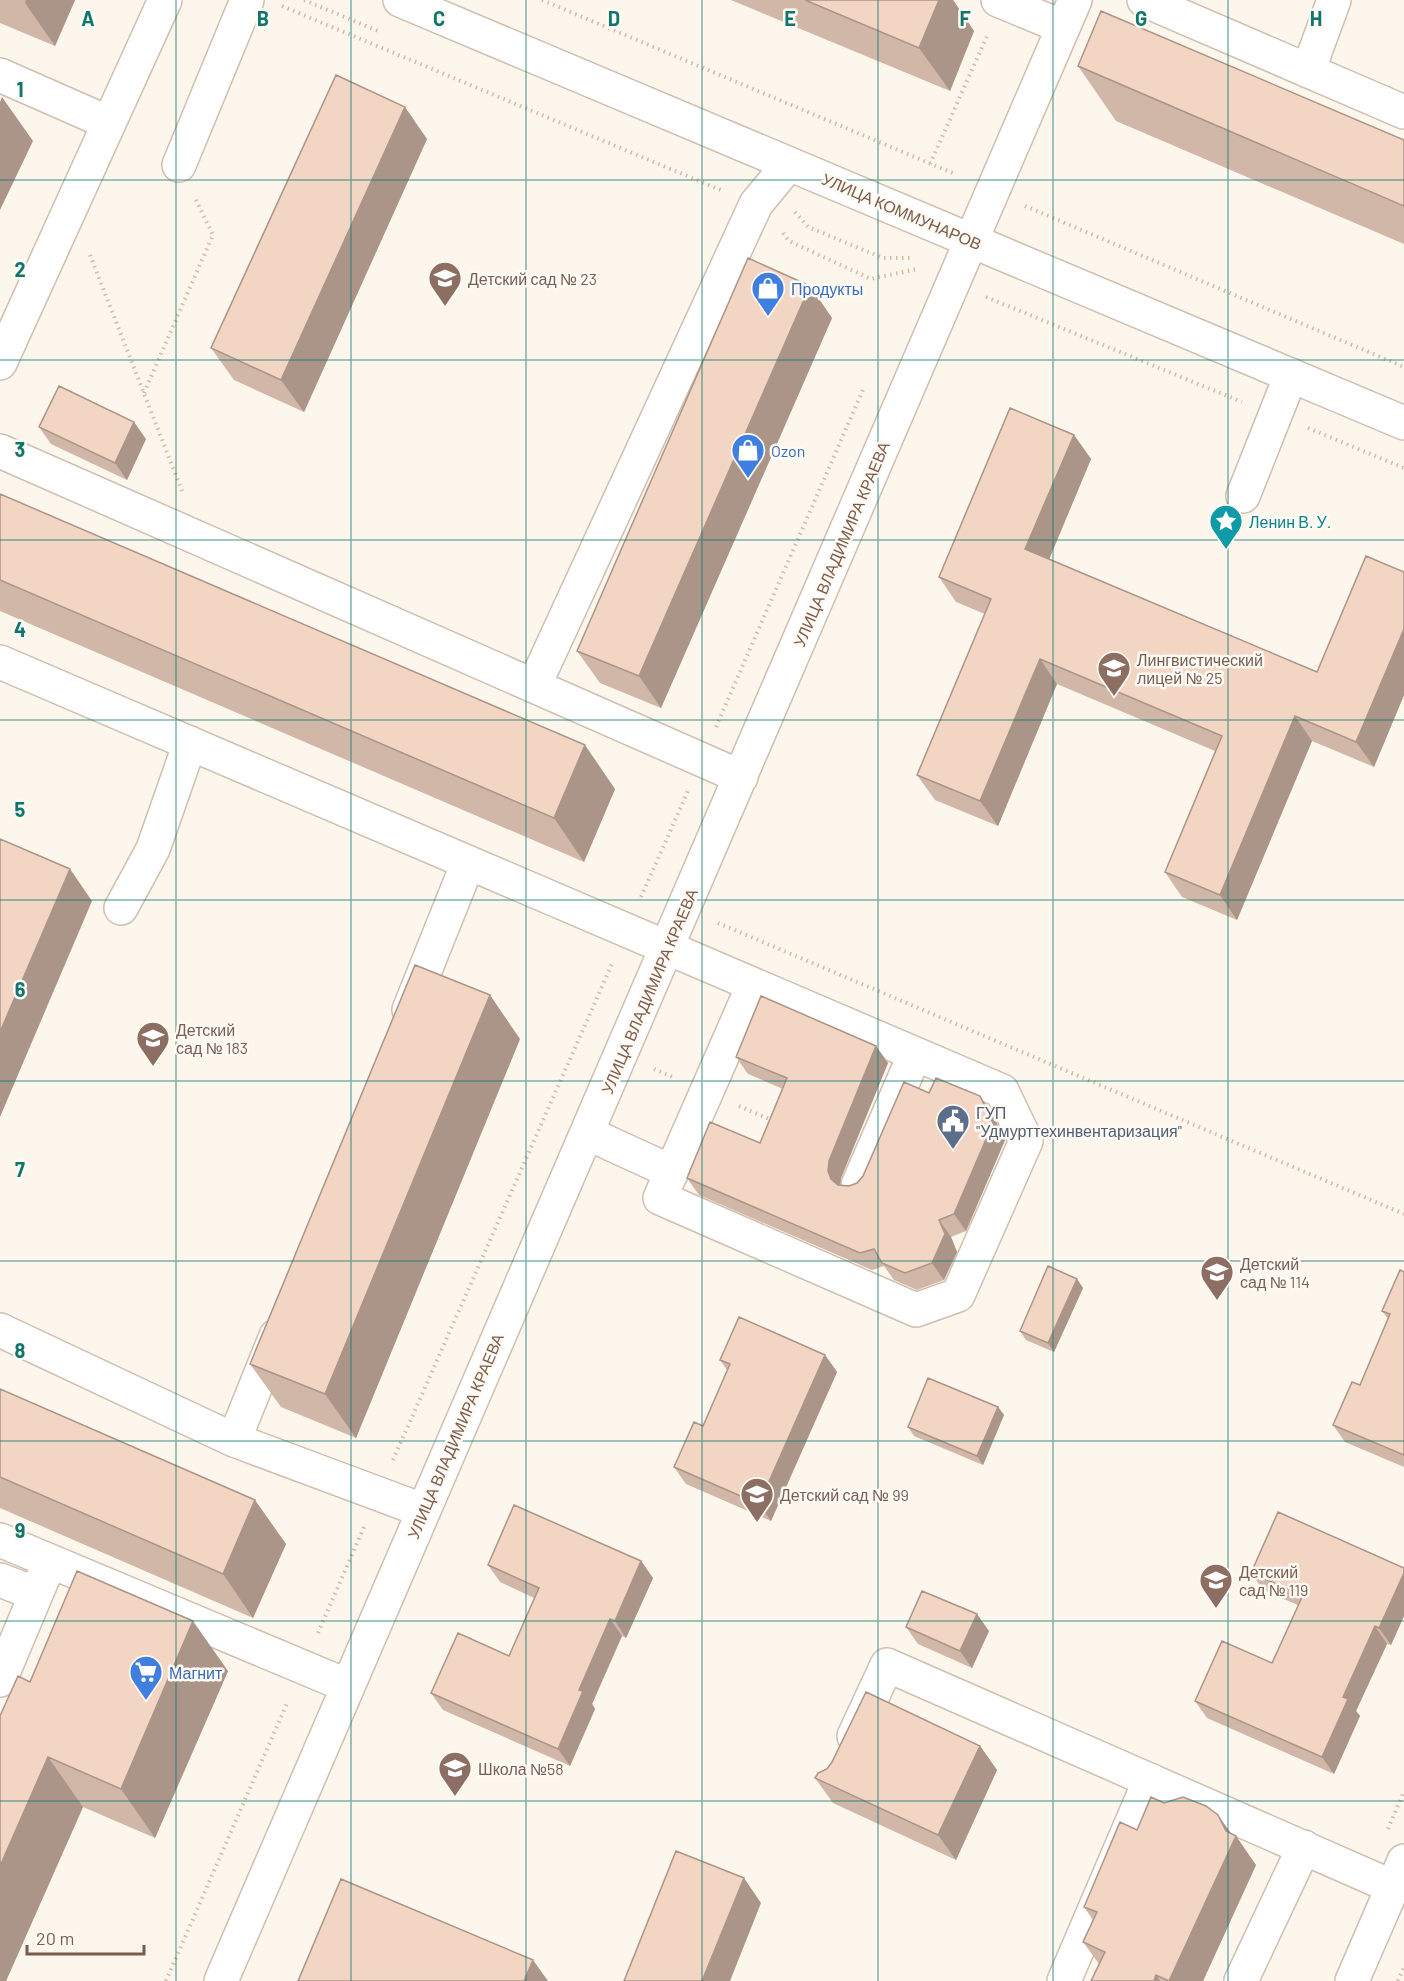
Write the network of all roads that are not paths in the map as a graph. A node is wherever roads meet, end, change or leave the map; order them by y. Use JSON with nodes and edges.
{"nodes":[{"id":1,"x":165,"y":0,"type":"edge"},
{"id":2,"x":400,"y":0,"type":"edge"},
{"id":3,"x":1144,"y":0,"type":"edge"},
{"id":4,"x":1334,"y":0,"type":"edge"},
{"id":5,"x":1000,"y":1,"type":"edge"},
{"id":6,"x":262,"y":2,"type":"edge"},
{"id":7,"x":1069,"y":13,"type":"edge"},
{"id":8,"x":1308,"y":71,"type":"junction"},
{"id":9,"x":0,"y":75,"type":"edge"},
{"id":10,"x":1404,"y":112,"type":"edge"},
{"id":11,"x":109,"y":123,"type":"junction"},
{"id":12,"x":789,"y":164,"type":"junction"},
{"id":13,"x":179,"y":165,"type":"road end"},
{"id":14,"x":972,"y":241,"type":"junction"},
{"id":15,"x":0,"y":363,"type":"edge"},
{"id":16,"x":1291,"y":375,"type":"junction"},
{"id":17,"x":1404,"y":423,"type":"edge"},
{"id":18,"x":0,"y":451,"type":"edge"},
{"id":19,"x":1243,"y":496,"type":"dead end"},
{"id":20,"x":0,"y":662,"type":"edge"},
{"id":21,"x":534,"y":686,"type":"junction"},
{"id":22,"x":190,"y":743,"type":"junction"},
{"id":23,"x":741,"y":777,"type":"junction"},
{"id":24,"x":468,"y":863,"type":"junction"},
{"id":25,"x":121,"y":908,"type":"dead end"},
{"id":26,"x":667,"y":948,"type":"junction"},
{"id":27,"x":753,"y":986,"type":"junction"},
{"id":28,"x":396,"y":1040,"type":"edge"},
{"id":29,"x":915,"y":1054,"type":"junction"},
{"id":30,"x":587,"y":1133,"type":"junction"},
{"id":31,"x":672,"y":1172,"type":"junction"},
{"id":32,"x":858,"y":1185,"type":"edge"},
{"id":33,"x":288,"y":1306,"type":"edge"},
{"id":34,"x":0,"y":1330,"type":"edge"},
{"id":35,"x":234,"y":1440,"type":"junction"},
{"id":36,"x":422,"y":1510,"type":"junction"},
{"id":37,"x":0,"y":1540,"type":"edge"},
{"id":38,"x":50,"y":1561,"type":"junction"},
{"id":39,"x":0,"y":1580,"type":"edge"},
{"id":40,"x":36,"y":1594,"type":"junction"},
{"id":41,"x":0,"y":1680,"type":"edge"},
{"id":42,"x":348,"y":1686,"type":"junction"},
{"id":43,"x":843,"y":1759,"type":"edge"},
{"id":44,"x":1150,"y":1780,"type":"junction"},
{"id":45,"x":1304,"y":1847,"type":"junction"},
{"id":46,"x":1399,"y":1874,"type":"edge"},
{"id":47,"x":221,"y":1981,"type":"edge"},
{"id":48,"x":1064,"y":1981,"type":"edge"},
{"id":49,"x":1241,"y":1981,"type":"edge"},
{"id":50,"x":1352,"y":1981,"type":"edge"}],
"edges":[{"from":1,"to":11,"type":"street"},
{"from":2,"to":12,"type":"street","name":"УЛИЦА КОММУНАРОВ"},
{"from":3,"to":8,"type":"street"},
{"from":4,"to":8,"type":"street"},
{"from":5,"to":7,"type":"street"},
{"from":6,"to":13,"type":"street"},
{"from":7,"to":14,"type":"street","name":"УЛИЦА ВЛАДИМИРА КРАЕВА"},
{"from":8,"to":10,"type":"street"},
{"from":9,"to":11,"type":"street"},
{"from":11,"to":15,"type":"street"},
{"from":12,"to":14,"type":"street","name":"УЛИЦА КОММУНАРОВ"},
{"from":12,"to":21,"type":"street"},
{"from":14,"to":16,"type":"street","name":"УЛИЦА КОММУНАРОВ"},
{"from":14,"to":23,"type":"street","name":"УЛИЦА ВЛАДИМИРА КРАЕВА"},
{"from":16,"to":17,"type":"street","name":"УЛИЦА КОММУНАРОВ"},
{"from":16,"to":19,"type":"street"},
{"from":18,"to":21,"type":"street"},
{"from":20,"to":22,"type":"street"},
{"from":21,"to":23,"type":"street"},
{"from":22,"to":24,"type":"street"},
{"from":22,"to":25,"type":"street"},
{"from":23,"to":26,"type":"street","name":"УЛИЦА ВЛАДИМИРА КРАЕВА"},
{"from":24,"to":26,"type":"street"},
{"from":24,"to":28,"type":"street"},
{"from":26,"to":27,"type":"street"},
{"from":26,"to":30,"type":"street","name":"УЛИЦА ВЛАДИМИРА КРАЕВА"},
{"from":27,"to":29,"type":"street"},
{"from":27,"to":31,"type":"street"},
{"from":29,"to":31,"type":"street"},
{"from":29,"to":32,"type":"street"},
{"from":30,"to":31,"type":"street"},
{"from":30,"to":36,"type":"street","name":"УЛИЦА ВЛАДИМИРА КРАЕВА"},
{"from":33,"to":35,"type":"street"},
{"from":34,"to":35,"type":"street"},
{"from":35,"to":36,"type":"street"},
{"from":36,"to":42,"type":"street","name":"УЛИЦА ВЛАДИМИРА КРАЕВА"},
{"from":37,"to":38,"type":"street"},
{"from":38,"to":40,"type":"street"},
{"from":38,"to":42,"type":"street"},
{"from":39,"to":40,"type":"street"},
{"from":40,"to":41,"type":"street"},
{"from":42,"to":47,"type":"street","name":"УЛИЦА ВЛАДИМИРА КРАЕВА"},
{"from":43,"to":44,"type":"street"},
{"from":44,"to":45,"type":"street"},
{"from":44,"to":48,"type":"street"},
{"from":45,"to":46,"type":"street"},
{"from":45,"to":49,"type":"street"},
{"from":46,"to":50,"type":"street"}]}
